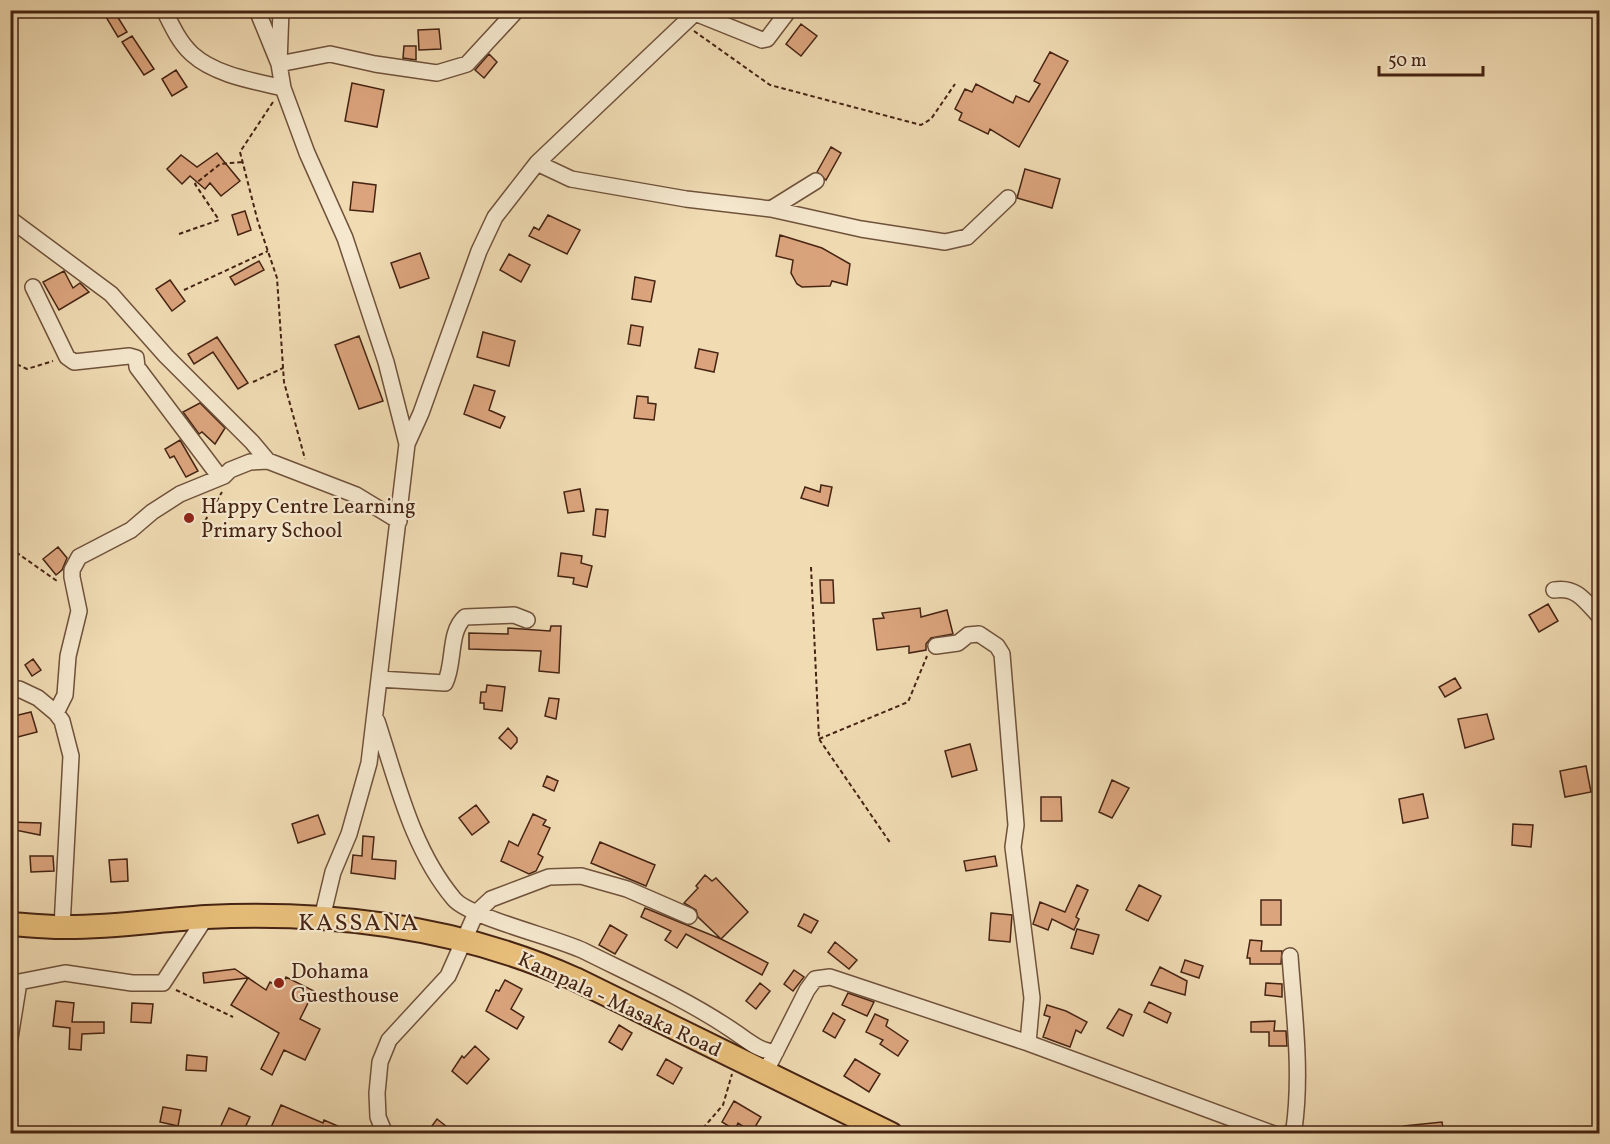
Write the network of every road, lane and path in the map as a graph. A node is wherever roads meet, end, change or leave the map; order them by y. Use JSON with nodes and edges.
{"nodes":[{"id":1,"x":164,"y":10,"type":"edge"},
{"id":2,"x":257,"y":10,"type":"edge"},
{"id":3,"x":281,"y":10,"type":"edge"},
{"id":4,"x":517,"y":10,"type":"edge"},
{"id":5,"x":789,"y":10,"type":"edge"},
{"id":6,"x":693,"y":16,"type":"edge"},
{"id":7,"x":279,"y":64,"type":"junction"},
{"id":8,"x":955,"y":84,"type":"dead end"},
{"id":9,"x":283,"y":88,"type":"junction"},
{"id":10,"x":242,"y":162,"type":"junction"},
{"id":11,"x":537,"y":163,"type":"junction"},
{"id":12,"x":816,"y":181,"type":"dead end"},
{"id":13,"x":1008,"y":198,"type":"dead end"},
{"id":14,"x":771,"y":209,"type":"junction"},
{"id":15,"x":10,"y":219,"type":"edge"},
{"id":16,"x":179,"y":234,"type":"dead end"},
{"id":17,"x":268,"y":251,"type":"junction"},
{"id":18,"x":33,"y":287,"type":"dead end"},
{"id":19,"x":184,"y":290,"type":"dead end"},
{"id":20,"x":67,"y":357,"type":"junction"},
{"id":21,"x":10,"y":361,"type":"edge"},
{"id":22,"x":283,"y":368,"type":"junction"},
{"id":23,"x":253,"y":382,"type":"dead end"},
{"id":24,"x":407,"y":444,"type":"junction"},
{"id":25,"x":268,"y":461,"type":"junction"},
{"id":26,"x":224,"y":476,"type":"junction"},
{"id":27,"x":309,"y":476,"type":"junction"},
{"id":28,"x":399,"y":521,"type":"junction"},
{"id":29,"x":10,"y":548,"type":"edge"},
{"id":30,"x":811,"y":567,"type":"dead end"},
{"id":31,"x":73,"y":584,"type":"junction"},
{"id":32,"x":1554,"y":590,"type":"dead end"},
{"id":33,"x":1599,"y":617,"type":"edge"},
{"id":34,"x":527,"y":620,"type":"dead end"},
{"id":35,"x":936,"y":646,"type":"joint"},
{"id":36,"x":379,"y":679,"type":"junction"},
{"id":37,"x":10,"y":691,"type":"edge"},
{"id":38,"x":57,"y":713,"type":"junction"},
{"id":39,"x":376,"y":716,"type":"junction"},
{"id":40,"x":819,"y":739,"type":"junction"},
{"id":41,"x":891,"y":844,"type":"dead end"},
{"id":42,"x":476,"y":913,"type":"junction"},
{"id":43,"x":689,"y":916,"type":"dead end"},
{"id":44,"x":206,"y":917,"type":"junction"},
{"id":45,"x":321,"y":918,"type":"junction"},
{"id":46,"x":10,"y":924,"type":"edge"},
{"id":47,"x":62,"y":927,"type":"junction"},
{"id":48,"x":464,"y":939,"type":"junction"},
{"id":49,"x":1290,"y":956,"type":"dead end"},
{"id":50,"x":163,"y":983,"type":"junction"},
{"id":51,"x":233,"y":1017,"type":"dead end"},
{"id":52,"x":10,"y":1038,"type":"edge"},
{"id":53,"x":1028,"y":1043,"type":"junction"},
{"id":54,"x":735,"y":1057,"type":"junction"},
{"id":55,"x":771,"y":1062,"type":"junction"},
{"id":56,"x":385,"y":1134,"type":"edge"},
{"id":57,"x":698,"y":1134,"type":"edge"},
{"id":58,"x":891,"y":1134,"type":"edge"},
{"id":59,"x":1274,"y":1134,"type":"edge"},
{"id":60,"x":1288,"y":1134,"type":"edge"}],
"edges":[{"from":1,"to":9,"type":"street"},
{"from":2,"to":7,"type":"street"},
{"from":3,"to":7,"type":"street"},
{"from":4,"to":7,"type":"street"},
{"from":5,"to":6,"type":"street"},
{"from":6,"to":8,"type":"path"},
{"from":6,"to":11,"type":"street"},
{"from":7,"to":9,"type":"street"},
{"from":9,"to":10,"type":"path"},
{"from":9,"to":24,"type":"street"},
{"from":10,"to":16,"type":"path"},
{"from":10,"to":17,"type":"path"},
{"from":11,"to":14,"type":"street"},
{"from":11,"to":24,"type":"street"},
{"from":12,"to":14,"type":"street"},
{"from":13,"to":14,"type":"street"},
{"from":15,"to":25,"type":"street"},
{"from":17,"to":19,"type":"path"},
{"from":17,"to":22,"type":"path"},
{"from":18,"to":20,"type":"street"},
{"from":20,"to":21,"type":"path"},
{"from":20,"to":26,"type":"street"},
{"from":22,"to":23,"type":"path"},
{"from":22,"to":27,"type":"path"},
{"from":24,"to":28,"type":"street"},
{"from":25,"to":26,"type":"street"},
{"from":25,"to":27,"type":"street"},
{"from":26,"to":31,"type":"street"},
{"from":27,"to":28,"type":"street"},
{"from":28,"to":36,"type":"street"},
{"from":29,"to":31,"type":"path"},
{"from":30,"to":40,"type":"path"},
{"from":31,"to":38,"type":"street"},
{"from":32,"to":33,"type":"street"},
{"from":34,"to":36,"type":"street"},
{"from":35,"to":40,"type":"path"},
{"from":35,"to":53,"type":"street"},
{"from":36,"to":39,"type":"street"},
{"from":37,"to":38,"type":"street"},
{"from":38,"to":47,"type":"street"},
{"from":39,"to":42,"type":"street"},
{"from":39,"to":45,"type":"street"},
{"from":40,"to":41,"type":"path"},
{"from":42,"to":43,"type":"street"},
{"from":42,"to":48,"type":"street"},
{"from":42,"to":55,"type":"street"},
{"from":44,"to":45,"type":"main road","name":"Kampala - Masaka Road"},
{"from":44,"to":47,"type":"main road","name":"Kampala - Masaka Road"},
{"from":44,"to":50,"type":"street"},
{"from":45,"to":48,"type":"main road","name":"Kampala - Masaka Road"},
{"from":46,"to":47,"type":"main road","name":"Kampala - Masaka Road"},
{"from":48,"to":54,"type":"main road","name":"Kampala - Masaka Road"},
{"from":48,"to":56,"type":"street"},
{"from":49,"to":60,"type":"street"},
{"from":50,"to":51,"type":"path"},
{"from":50,"to":52,"type":"street"},
{"from":53,"to":55,"type":"street"},
{"from":53,"to":59,"type":"street"},
{"from":54,"to":55,"type":"main road","name":"Kampala - Masaka Road"},
{"from":54,"to":57,"type":"path"},
{"from":55,"to":58,"type":"main road","name":"Kampala - Masaka Road"}]}
